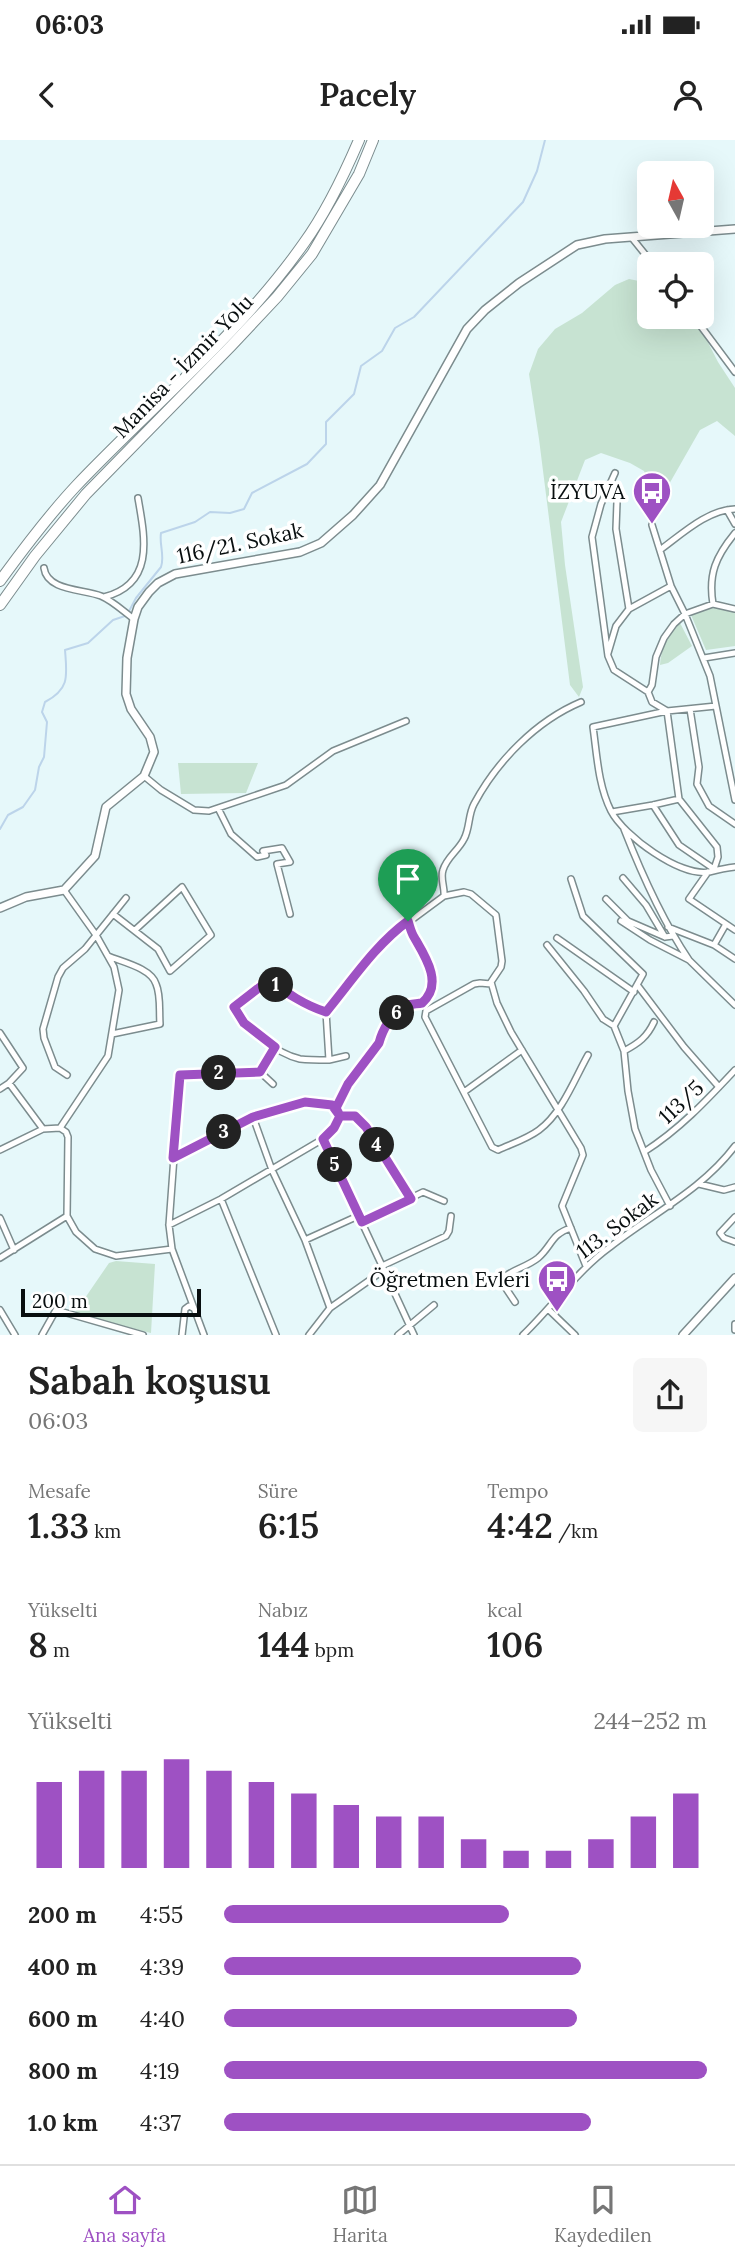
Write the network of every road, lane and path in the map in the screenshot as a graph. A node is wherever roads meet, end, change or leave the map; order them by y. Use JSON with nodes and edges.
{"nodes":[{"id":1,"x":359,"y":140,"type":"edge"},
{"id":2,"x":373,"y":140,"type":"edge"},
{"id":3,"x":735,"y":229,"type":"edge"},
{"id":4,"x":632,"y":238,"type":"junction"},
{"id":5,"x":643,"y":252,"type":"edge"},
{"id":6,"x":703,"y":329,"type":"edge"},
{"id":7,"x":735,"y":372,"type":"edge"},
{"id":8,"x":615,"y":473,"type":"dead end"},
{"id":9,"x":138,"y":498,"type":"dead end"},
{"id":10,"x":617,"y":502,"type":"dead end"},
{"id":11,"x":735,"y":509,"type":"edge"},
{"id":12,"x":727,"y":510,"type":"junction"},
{"id":13,"x":735,"y":524,"type":"edge"},
{"id":14,"x":652,"y":525,"type":"dead end"},
{"id":15,"x":735,"y":533,"type":"edge"},
{"id":16,"x":660,"y":550,"type":"junction"},
{"id":17,"x":44,"y":568,"type":"dead end"},
{"id":18,"x":0,"y":581,"type":"edge"},
{"id":19,"x":671,"y":586,"type":"junction"},
{"id":20,"x":104,"y":597,"type":"junction"},
{"id":21,"x":712,"y":604,"type":"junction"},
{"id":22,"x":0,"y":605,"type":"edge"},
{"id":23,"x":735,"y":608,"type":"edge"},
{"id":24,"x":629,"y":609,"type":"junction"},
{"id":25,"x":685,"y":614,"type":"junction"},
{"id":26,"x":134,"y":619,"type":"junction"},
{"id":27,"x":735,"y":654,"type":"edge"},
{"id":28,"x":608,"y":656,"type":"junction"},
{"id":29,"x":704,"y":658,"type":"junction"},
{"id":30,"x":648,"y":692,"type":"junction"},
{"id":31,"x":581,"y":702,"type":"dead end"},
{"id":32,"x":716,"y":706,"type":"junction"},
{"id":33,"x":690,"y":709,"type":"junction"},
{"id":34,"x":667,"y":712,"type":"junction"},
{"id":35,"x":406,"y":721,"type":"dead end"},
{"id":36,"x":144,"y":776,"type":"junction"},
{"id":37,"x":679,"y":799,"type":"junction"},
{"id":38,"x":735,"y":800,"type":"edge"},
{"id":39,"x":653,"y":805,"type":"junction"},
{"id":40,"x":218,"y":808,"type":"junction"},
{"id":41,"x":612,"y":812,"type":"junction"},
{"id":42,"x":735,"y":824,"type":"edge"},
{"id":43,"x":623,"y":827,"type":"junction"},
{"id":44,"x":735,"y":867,"type":"edge"},
{"id":45,"x":711,"y":871,"type":"junction"},
{"id":46,"x":623,"y":878,"type":"dead end"},
{"id":47,"x":571,"y":879,"type":"dead end"},
{"id":48,"x":64,"y":890,"type":"junction"},
{"id":49,"x":444,"y":896,"type":"junction"},
{"id":50,"x":126,"y":898,"type":"dead end"},
{"id":51,"x":606,"y":899,"type":"dead end"},
{"id":52,"x":0,"y":908,"type":"edge"},
{"id":53,"x":290,"y":914,"type":"dead end"},
{"id":54,"x":113,"y":915,"type":"junction"},
{"id":55,"x":408,"y":921,"type":"junction"},
{"id":56,"x":621,"y":921,"type":"dead end"},
{"id":57,"x":726,"y":924,"type":"junction"},
{"id":58,"x":668,"y":927,"type":"junction"},
{"id":59,"x":135,"y":930,"type":"junction"},
{"id":60,"x":735,"y":930,"type":"edge"},
{"id":61,"x":96,"y":935,"type":"junction"},
{"id":62,"x":673,"y":936,"type":"junction"},
{"id":63,"x":665,"y":937,"type":"junction"},
{"id":64,"x":557,"y":938,"type":"dead end"},
{"id":65,"x":547,"y":945,"type":"dead end"},
{"id":66,"x":714,"y":945,"type":"junction"},
{"id":67,"x":108,"y":956,"type":"junction"},
{"id":68,"x":735,"y":959,"type":"edge"},
{"id":69,"x":689,"y":960,"type":"junction"},
{"id":70,"x":491,"y":984,"type":"junction"},
{"id":71,"x":636,"y":989,"type":"junction"},
{"id":72,"x":734,"y":1004,"type":"edge"},
{"id":73,"x":326,"y":1012,"type":"junction"},
{"id":74,"x":654,"y":1022,"type":"dead end"},
{"id":75,"x":614,"y":1026,"type":"junction"},
{"id":76,"x":0,"y":1033,"type":"edge"},
{"id":77,"x":112,"y":1034,"type":"junction"},
{"id":78,"x":2,"y":1040,"type":"edge"},
{"id":79,"x":275,"y":1047,"type":"junction"},
{"id":80,"x":522,"y":1050,"type":"junction"},
{"id":81,"x":625,"y":1051,"type":"junction"},
{"id":82,"x":588,"y":1055,"type":"dead end"},
{"id":83,"x":346,"y":1056,"type":"dead end"},
{"id":84,"x":329,"y":1060,"type":"junction"},
{"id":85,"x":735,"y":1070,"type":"edge"},
{"id":86,"x":260,"y":1072,"type":"junction"},
{"id":87,"x":67,"y":1075,"type":"dead end"},
{"id":88,"x":9,"y":1083,"type":"junction"},
{"id":89,"x":273,"y":1084,"type":"dead end"},
{"id":90,"x":719,"y":1087,"type":"junction"},
{"id":91,"x":0,"y":1089,"type":"edge"},
{"id":92,"x":464,"y":1093,"type":"junction"},
{"id":93,"x":336,"y":1108,"type":"junction"},
{"id":94,"x":558,"y":1110,"type":"junction"},
{"id":95,"x":340,"y":1116,"type":"junction"},
{"id":96,"x":253,"y":1117,"type":"junction"},
{"id":97,"x":60,"y":1128,"type":"junction"},
{"id":98,"x":43,"y":1129,"type":"junction"},
{"id":99,"x":323,"y":1139,"type":"junction"},
{"id":100,"x":735,"y":1146,"type":"edge"},
{"id":101,"x":0,"y":1150,"type":"edge"},
{"id":102,"x":644,"y":1152,"type":"junction"},
{"id":103,"x":173,"y":1158,"type":"junction"},
{"id":104,"x":272,"y":1170,"type":"junction"},
{"id":105,"x":699,"y":1184,"type":"junction"},
{"id":106,"x":735,"y":1187,"type":"edge"},
{"id":107,"x":221,"y":1199,"type":"junction"},
{"id":108,"x":411,"y":1199,"type":"junction"},
{"id":109,"x":444,"y":1201,"type":"dead end"},
{"id":110,"x":670,"y":1206,"type":"junction"},
{"id":111,"x":67,"y":1216,"type":"junction"},
{"id":112,"x":451,"y":1216,"type":"dead end"},
{"id":113,"x":735,"y":1217,"type":"edge"},
{"id":114,"x":0,"y":1218,"type":"edge"},
{"id":115,"x":360,"y":1219,"type":"junction"},
{"id":116,"x":169,"y":1225,"type":"junction"},
{"id":117,"x":571,"y":1228,"type":"junction"},
{"id":118,"x":305,"y":1240,"type":"junction"},
{"id":119,"x":735,"y":1242,"type":"edge"},
{"id":120,"x":172,"y":1249,"type":"junction"},
{"id":121,"x":14,"y":1250,"type":"junction"},
{"id":122,"x":0,"y":1258,"type":"edge"},
{"id":123,"x":586,"y":1266,"type":"junction"},
{"id":124,"x":383,"y":1268,"type":"junction"},
{"id":125,"x":735,"y":1278,"type":"edge"},
{"id":126,"x":515,"y":1302,"type":"dead end"},
{"id":127,"x":434,"y":1305,"type":"dead end"},
{"id":128,"x":194,"y":1308,"type":"junction"},
{"id":129,"x":330,"y":1308,"type":"junction"},
{"id":130,"x":0,"y":1310,"type":"edge"},
{"id":131,"x":549,"y":1310,"type":"junction"},
{"id":132,"x":3,"y":1320,"type":"edge"},
{"id":133,"x":735,"y":1324,"type":"edge"},
{"id":134,"x":410,"y":1325,"type":"junction"},
{"id":135,"x":735,"y":1330,"type":"edge"},
{"id":136,"x":309,"y":1334,"type":"edge"},
{"id":137,"x":15,"y":1335,"type":"edge"},
{"id":138,"x":42,"y":1335,"type":"edge"},
{"id":139,"x":143,"y":1335,"type":"edge"},
{"id":140,"x":182,"y":1335,"type":"edge"},
{"id":141,"x":204,"y":1335,"type":"edge"},
{"id":142,"x":276,"y":1335,"type":"edge"},
{"id":143,"x":398,"y":1335,"type":"edge"},
{"id":144,"x":414,"y":1335,"type":"edge"},
{"id":145,"x":523,"y":1335,"type":"edge"},
{"id":146,"x":575,"y":1335,"type":"edge"},
{"id":147,"x":683,"y":1335,"type":"edge"}],
"edges":[{"from":1,"to":18,"type":"highway","name":"Manisa - İzmir Yolu"},
{"from":2,"to":22,"type":"highway","name":"Manisa - İzmir Yolu"},
{"from":3,"to":4,"type":"street","name":"116/21. Sokak"},
{"from":4,"to":5,"type":"street"},
{"from":4,"to":26,"type":"street","name":"116/21. Sokak"},
{"from":6,"to":7,"type":"street"},
{"from":8,"to":28,"type":"street"},
{"from":9,"to":20,"type":"street"},
{"from":10,"to":24,"type":"street"},
{"from":11,"to":12,"type":"street"},
{"from":12,"to":13,"type":"street"},
{"from":12,"to":16,"type":"street"},
{"from":14,"to":16,"type":"street"},
{"from":15,"to":21,"type":"street"},
{"from":16,"to":19,"type":"street"},
{"from":17,"to":20,"type":"street"},
{"from":19,"to":24,"type":"street"},
{"from":19,"to":25,"type":"street"},
{"from":20,"to":26,"type":"street"},
{"from":21,"to":23,"type":"street"},
{"from":21,"to":25,"type":"street"},
{"from":24,"to":28,"type":"street"},
{"from":25,"to":29,"type":"street"},
{"from":25,"to":30,"type":"street"},
{"from":26,"to":36,"type":"street","name":"116/21. Sokak"},
{"from":27,"to":29,"type":"street"},
{"from":28,"to":30,"type":"street"},
{"from":29,"to":32,"type":"street"},
{"from":30,"to":34,"type":"street"},
{"from":31,"to":49,"type":"street"},
{"from":32,"to":33,"type":"street"},
{"from":32,"to":38,"type":"street"},
{"from":33,"to":34,"type":"street"},
{"from":33,"to":42,"type":"street"},
{"from":34,"to":37,"type":"street"},
{"from":34,"to":41,"type":"street"},
{"from":35,"to":40,"type":"street"},
{"from":36,"to":40,"type":"street"},
{"from":36,"to":48,"type":"street"},
{"from":37,"to":39,"type":"street"},
{"from":37,"to":45,"type":"street"},
{"from":39,"to":41,"type":"street"},
{"from":39,"to":45,"type":"street"},
{"from":40,"to":53,"type":"street"},
{"from":41,"to":43,"type":"street"},
{"from":43,"to":45,"type":"street"},
{"from":43,"to":58,"type":"street"},
{"from":44,"to":45,"type":"street"},
{"from":45,"to":57,"type":"street"},
{"from":46,"to":63,"type":"street"},
{"from":47,"to":71,"type":"street"},
{"from":48,"to":52,"type":"street"},
{"from":48,"to":61,"type":"street"},
{"from":49,"to":55,"type":"street"},
{"from":49,"to":70,"type":"street"},
{"from":50,"to":54,"type":"street"},
{"from":51,"to":63,"type":"street"},
{"from":54,"to":59,"type":"street"},
{"from":54,"to":61,"type":"street"},
{"from":55,"to":73,"type":"street"},
{"from":55,"to":93,"type":"street"},
{"from":56,"to":69,"type":"street"},
{"from":57,"to":60,"type":"street"},
{"from":57,"to":66,"type":"street"},
{"from":58,"to":62,"type":"street"},
{"from":58,"to":66,"type":"street"},
{"from":59,"to":59,"type":"street"},
{"from":61,"to":67,"type":"street"},
{"from":61,"to":87,"type":"street"},
{"from":62,"to":63,"type":"street"},
{"from":62,"to":69,"type":"street"},
{"from":64,"to":71,"type":"street"},
{"from":65,"to":75,"type":"street"},
{"from":66,"to":68,"type":"street"},
{"from":67,"to":77,"type":"street"},
{"from":67,"to":77,"type":"street"},
{"from":69,"to":72,"type":"street"},
{"from":70,"to":80,"type":"street"},
{"from":70,"to":92,"type":"street"},
{"from":71,"to":75,"type":"street"},
{"from":71,"to":90,"type":"street"},
{"from":73,"to":79,"type":"street"},
{"from":73,"to":84,"type":"street"},
{"from":74,"to":81,"type":"street"},
{"from":75,"to":81,"type":"street"},
{"from":76,"to":78,"type":"street"},
{"from":77,"to":97,"type":"street"},
{"from":78,"to":88,"type":"street"},
{"from":79,"to":84,"type":"street"},
{"from":79,"to":86,"type":"street"},
{"from":80,"to":92,"type":"street"},
{"from":80,"to":94,"type":"street"},
{"from":81,"to":102,"type":"street"},
{"from":82,"to":94,"type":"street"},
{"from":83,"to":84,"type":"street"},
{"from":85,"to":90,"type":"street","name":"113/5"},
{"from":86,"to":89,"type":"street"},
{"from":86,"to":103,"type":"street"},
{"from":88,"to":91,"type":"street"},
{"from":88,"to":98,"type":"street"},
{"from":90,"to":102,"type":"street","name":"113/5"},
{"from":92,"to":94,"type":"street"},
{"from":93,"to":95,"type":"street"},
{"from":93,"to":96,"type":"street"},
{"from":94,"to":117,"type":"street"},
{"from":95,"to":99,"type":"street"},
{"from":95,"to":108,"type":"street"},
{"from":96,"to":103,"type":"street"},
{"from":96,"to":104,"type":"street"},
{"from":97,"to":98,"type":"street"},
{"from":97,"to":111,"type":"street"},
{"from":98,"to":101,"type":"street"},
{"from":99,"to":104,"type":"street"},
{"from":99,"to":115,"type":"street"},
{"from":100,"to":105,"type":"street","name":"113. Sokak"},
{"from":102,"to":110,"type":"street"},
{"from":103,"to":116,"type":"street"},
{"from":104,"to":107,"type":"street"},
{"from":104,"to":118,"type":"street"},
{"from":105,"to":106,"type":"street"},
{"from":105,"to":110,"type":"street","name":"113. Sokak"},
{"from":107,"to":116,"type":"street"},
{"from":107,"to":142,"type":"street"},
{"from":108,"to":109,"type":"street"},
{"from":108,"to":115,"type":"street"},
{"from":110,"to":123,"type":"street","name":"113. Sokak"},
{"from":111,"to":120,"type":"street"},
{"from":111,"to":121,"type":"street"},
{"from":112,"to":124,"type":"street"},
{"from":113,"to":119,"type":"street"},
{"from":114,"to":121,"type":"street"},
{"from":115,"to":118,"type":"street"},
{"from":115,"to":124,"type":"street"},
{"from":116,"to":120,"type":"street"},
{"from":117,"to":123,"type":"street"},
{"from":117,"to":126,"type":"street"},
{"from":118,"to":129,"type":"street"},
{"from":120,"to":128,"type":"street"},
{"from":121,"to":122,"type":"street"},
{"from":123,"to":131,"type":"street","name":"113. Sokak"},
{"from":124,"to":129,"type":"street"},
{"from":124,"to":134,"type":"street"},
{"from":125,"to":147,"type":"street"},
{"from":127,"to":134,"type":"street"},
{"from":128,"to":140,"type":"street"},
{"from":128,"to":141,"type":"street"},
{"from":129,"to":136,"type":"street"},
{"from":130,"to":132,"type":"street"},
{"from":131,"to":145,"type":"street","name":"113. Sokak"},
{"from":131,"to":146,"type":"street"},
{"from":132,"to":137,"type":"street"},
{"from":133,"to":135,"type":"street"},
{"from":134,"to":143,"type":"street"},
{"from":134,"to":144,"type":"street"},
{"from":138,"to":139,"type":"street"}]}
